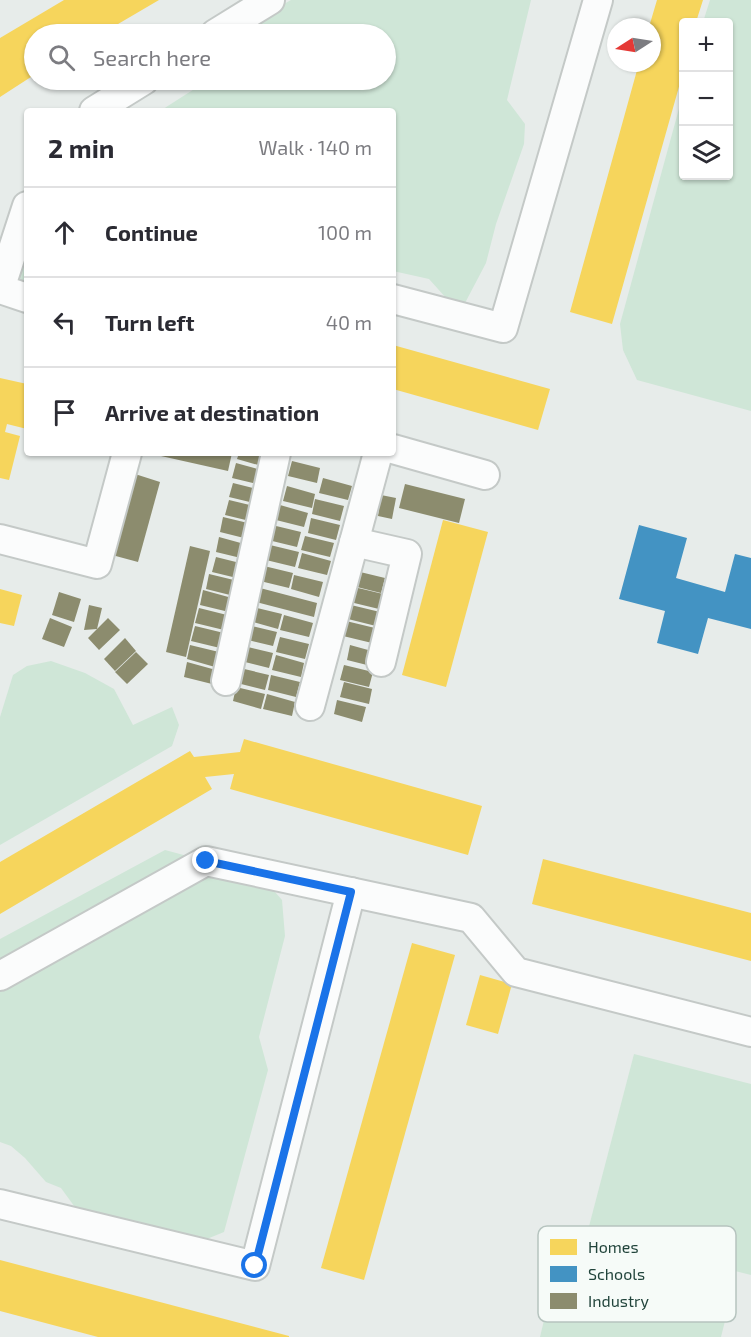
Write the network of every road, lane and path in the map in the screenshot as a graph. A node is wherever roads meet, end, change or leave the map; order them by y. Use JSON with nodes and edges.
{"nodes":[{"id":1,"x":270,"y":0,"type":"edge"},
{"id":2,"x":598,"y":0,"type":"edge"},
{"id":3,"x":231,"y":24,"type":"edge"},
{"id":4,"x":128,"y":90,"type":"edge"},
{"id":5,"x":99,"y":108,"type":"edge"},
{"id":6,"x":24,"y":215,"type":"edge"},
{"id":7,"x":24,"y":297,"type":"edge"},
{"id":8,"x":396,"y":300,"type":"edge"},
{"id":9,"x":396,"y":450,"type":"edge"},
{"id":10,"x":126,"y":456,"type":"edge"},
{"id":11,"x":275,"y":456,"type":"edge"},
{"id":12,"x":377,"y":456,"type":"edge"},
{"id":13,"x":485,"y":475,"type":"dead end"},
{"id":14,"x":0,"y":539,"type":"edge"},
{"id":15,"x":354,"y":542,"type":"junction"},
{"id":16,"x":381,"y":662,"type":"dead end"},
{"id":17,"x":226,"y":681,"type":"dead end"},
{"id":18,"x":310,"y":706,"type":"dead end"},
{"id":19,"x":351,"y":892,"type":"junction"},
{"id":20,"x":0,"y":976,"type":"edge"},
{"id":21,"x":751,"y":1032,"type":"edge"},
{"id":22,"x":0,"y":1204,"type":"edge"}],
"edges":[{"from":1,"to":3,"type":"lane"},
{"from":2,"to":8,"type":"lane"},
{"from":4,"to":5,"type":"lane"},
{"from":6,"to":7,"type":"lane"},
{"from":9,"to":13,"type":"lane"},
{"from":10,"to":14,"type":"lane"},
{"from":11,"to":17,"type":"lane"},
{"from":12,"to":15,"type":"lane"},
{"from":15,"to":16,"type":"lane"},
{"from":15,"to":18,"type":"lane"},
{"from":19,"to":20,"type":"lane"},
{"from":19,"to":21,"type":"lane"},
{"from":19,"to":22,"type":"lane"}]}
